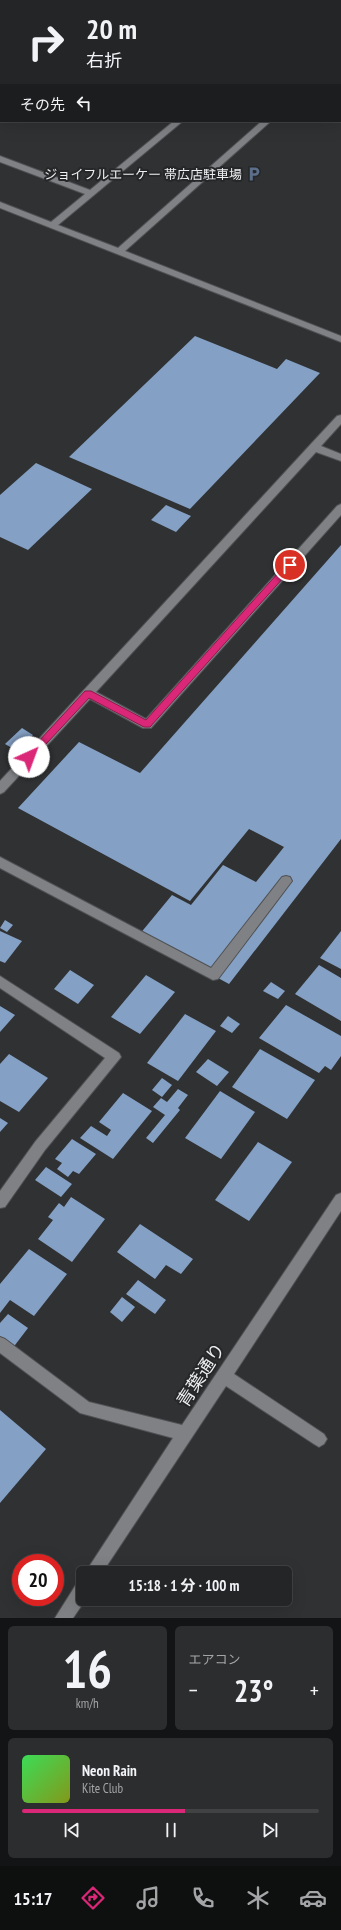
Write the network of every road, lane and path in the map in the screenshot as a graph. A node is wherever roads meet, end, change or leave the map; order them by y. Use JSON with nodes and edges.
{"nodes":[{"id":1,"x":177,"y":122,"type":"edge"},
{"id":2,"x":266,"y":122,"type":"edge"},
{"id":3,"x":0,"y":158,"type":"edge"},
{"id":4,"x":91,"y":193,"type":"junction"},
{"id":5,"x":0,"y":205,"type":"edge"},
{"id":6,"x":52,"y":225,"type":"junction"},
{"id":7,"x":119,"y":252,"type":"junction"},
{"id":8,"x":341,"y":339,"type":"edge"},
{"id":9,"x":341,"y":418,"type":"edge"},
{"id":10,"x":314,"y":447,"type":"junction"},
{"id":11,"x":341,"y":458,"type":"edge"},
{"id":12,"x":341,"y":508,"type":"edge"},
{"id":13,"x":88,"y":693,"type":"junction"},
{"id":14,"x":0,"y":789,"type":"edge"},
{"id":15,"x":0,"y":862,"type":"edge"},
{"id":16,"x":286,"y":881,"type":"dead end"},
{"id":17,"x":0,"y":981,"type":"edge"},
{"id":18,"x":341,"y":1199,"type":"edge"},
{"id":19,"x":0,"y":1202,"type":"edge"},
{"id":20,"x":0,"y":1344,"type":"edge"},
{"id":21,"x":224,"y":1376,"type":"junction"},
{"id":22,"x":186,"y":1434,"type":"junction"},
{"id":23,"x":319,"y":1439,"type":"dead end"},
{"id":24,"x":98,"y":1566,"type":"edge"},
{"id":25,"x":76,"y":1600,"type":"edge"},
{"id":26,"x":64,"y":1618,"type":"edge"}],
"edges":[{"from":1,"to":4,"type":"street"},
{"from":2,"to":7,"type":"street"},
{"from":3,"to":4,"type":"street"},
{"from":4,"to":6,"type":"street"},
{"from":5,"to":6,"type":"street"},
{"from":6,"to":7,"type":"street"},
{"from":7,"to":8,"type":"street"},
{"from":9,"to":10,"type":"street"},
{"from":10,"to":11,"type":"street"},
{"from":10,"to":13,"type":"street"},
{"from":12,"to":13,"type":"street"},
{"from":13,"to":14,"type":"street"},
{"from":15,"to":16,"type":"street"},
{"from":17,"to":19,"type":"street"},
{"from":18,"to":21,"type":"street","name":"青葉通り"},
{"from":20,"to":22,"type":"street"},
{"from":21,"to":22,"type":"street","name":"青葉通り"},
{"from":21,"to":23,"type":"street"},
{"from":22,"to":24,"type":"street","name":"青葉通り"},
{"from":25,"to":26,"type":"street"}]}
